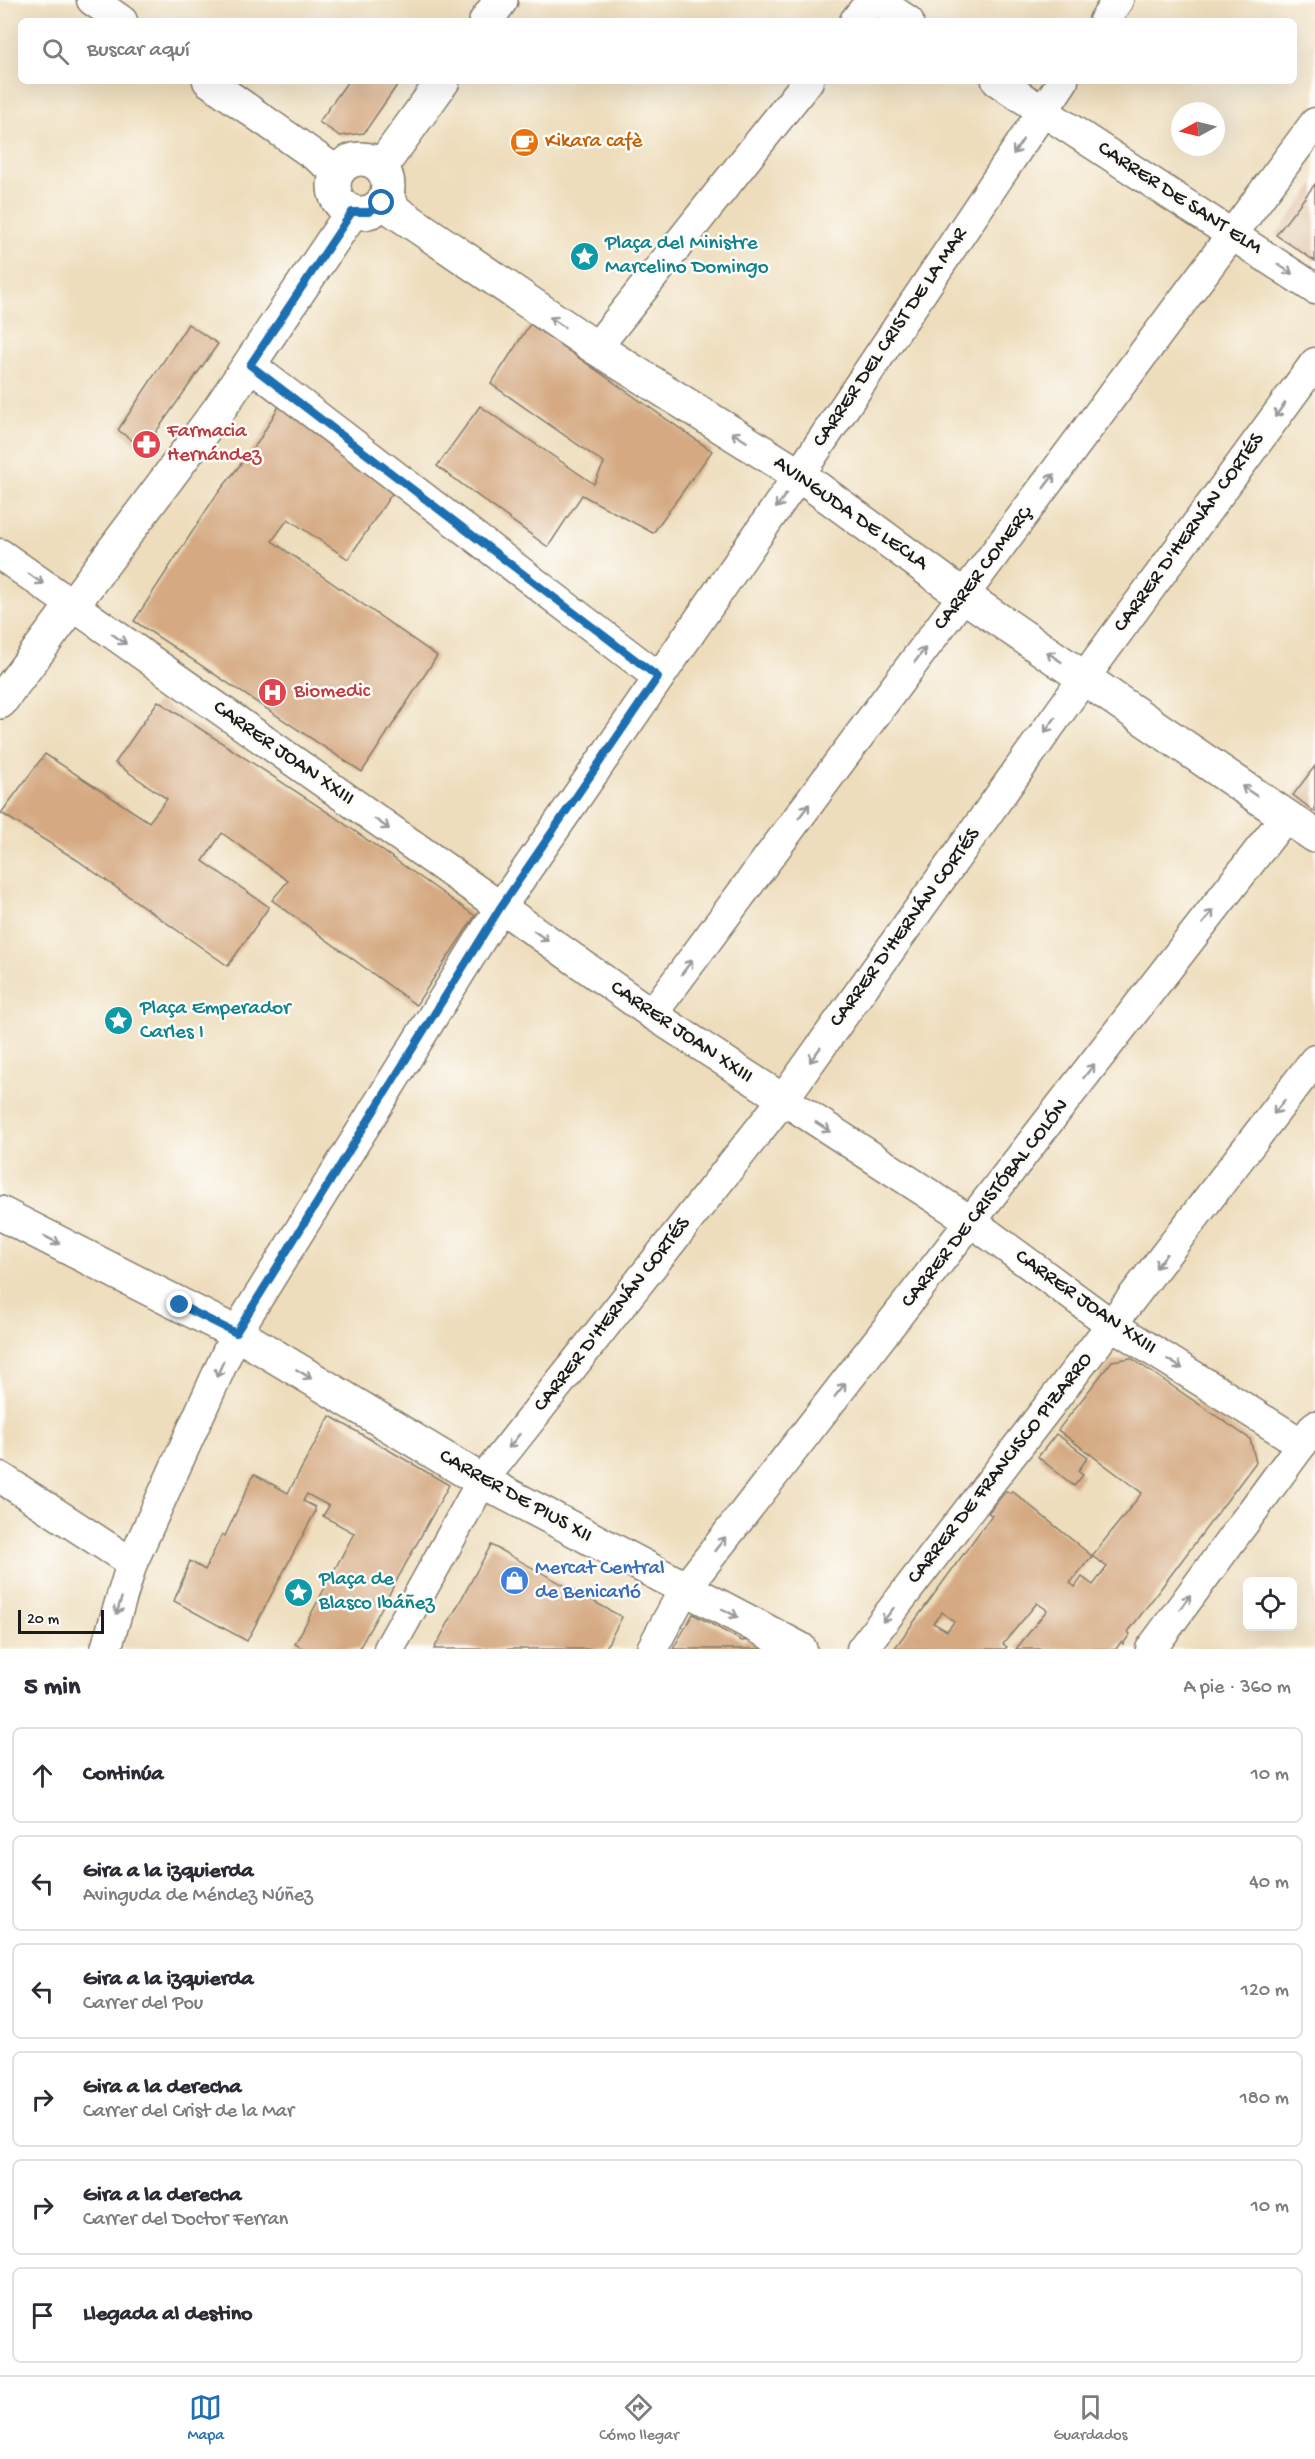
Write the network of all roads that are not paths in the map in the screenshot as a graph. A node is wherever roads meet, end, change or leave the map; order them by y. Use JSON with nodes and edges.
{"nodes":[{"id":1,"x":92,"y":0,"type":"edge"},
{"id":2,"x":501,"y":0,"type":"edge"},
{"id":3,"x":872,"y":0,"type":"edge"},
{"id":4,"x":877,"y":0,"type":"edge"},
{"id":5,"x":1118,"y":0,"type":"edge"},
{"id":6,"x":118,"y":18,"type":"edge"},
{"id":7,"x":488,"y":18,"type":"edge"},
{"id":8,"x":857,"y":18,"type":"edge"},
{"id":9,"x":904,"y":18,"type":"edge"},
{"id":10,"x":1106,"y":18,"type":"edge"},
{"id":11,"x":212,"y":84,"type":"edge"},
{"id":12,"x":441,"y":84,"type":"edge"},
{"id":13,"x":806,"y":84,"type":"edge"},
{"id":14,"x":1002,"y":84,"type":"edge"},
{"id":15,"x":1061,"y":84,"type":"edge"},
{"id":16,"x":1042,"y":111,"type":"junction"},
{"id":17,"x":1315,"y":123,"type":"edge"},
{"id":18,"x":338,"y":172,"type":"junction"},
{"id":19,"x":384,"y":182,"type":"junction"},
{"id":20,"x":352,"y":212,"type":"junction"},
{"id":21,"x":1233,"y":233,"type":"junction"},
{"id":22,"x":1315,"y":288,"type":"edge"},
{"id":23,"x":596,"y":348,"type":"junction"},
{"id":24,"x":1315,"y":363,"type":"edge"},
{"id":25,"x":250,"y":365,"type":"junction"},
{"id":26,"x":799,"y":475,"type":"junction"},
{"id":27,"x":0,"y":554,"type":"edge"},
{"id":28,"x":964,"y":596,"type":"junction"},
{"id":29,"x":72,"y":605,"type":"junction"},
{"id":30,"x":658,"y":677,"type":"junction"},
{"id":31,"x":1084,"y":678,"type":"junction"},
{"id":32,"x":0,"y":702,"type":"edge"},
{"id":33,"x":1286,"y":816,"type":"junction"},
{"id":34,"x":1315,"y":836,"type":"edge"},
{"id":35,"x":500,"y":908,"type":"junction"},
{"id":36,"x":652,"y":1014,"type":"junction"},
{"id":37,"x":1315,"y":1060,"type":"edge"},
{"id":38,"x":782,"y":1101,"type":"junction"},
{"id":39,"x":0,"y":1214,"type":"edge"},
{"id":40,"x":972,"y":1222,"type":"junction"},
{"id":41,"x":1112,"y":1325,"type":"junction"},
{"id":42,"x":236,"y":1333,"type":"junction"},
{"id":43,"x":1308,"y":1435,"type":"edge"},
{"id":44,"x":0,"y":1477,"type":"edge"},
{"id":45,"x":482,"y":1481,"type":"junction"},
{"id":46,"x":132,"y":1563,"type":"junction"},
{"id":47,"x":684,"y":1590,"type":"junction"},
{"id":48,"x":106,"y":1649,"type":"edge"},
{"id":49,"x":388,"y":1649,"type":"edge"},
{"id":50,"x":652,"y":1649,"type":"edge"},
{"id":51,"x":800,"y":1649,"type":"edge"},
{"id":52,"x":862,"y":1649,"type":"edge"},
{"id":53,"x":1151,"y":1649,"type":"edge"}],
"edges":[{"from":1,"to":6,"type":"street"},
{"from":2,"to":7,"type":"street"},
{"from":3,"to":8,"type":"street"},
{"from":4,"to":9,"type":"street"},
{"from":5,"to":10,"type":"street"},
{"from":11,"to":18,"type":"street"},
{"from":12,"to":19,"type":"street"},
{"from":13,"to":23,"type":"street"},
{"from":14,"to":16,"type":"street","name":"CARRER DE SANT ELM"},
{"from":15,"to":16,"type":"street","name":"CARRER DEL CRIST DE LA MAR"},
{"from":16,"to":21,"type":"street","name":"CARRER DE SANT ELM"},
{"from":16,"to":26,"type":"street","name":"CARRER DEL CRIST DE LA MAR","one_way":true},
{"from":17,"to":21,"type":"street","name":"CARRER COMERÇ"},
{"from":18,"to":19,"type":"street"},
{"from":18,"to":20,"type":"street"},
{"from":19,"to":20,"type":"street"},
{"from":23,"to":19,"type":"street","name":"AVINGUDA DE LECLA","one_way":true},
{"from":20,"to":25,"type":"street"},
{"from":21,"to":22,"type":"street","name":"CARRER DE SANT ELM","one_way":true},
{"from":28,"to":21,"type":"street","name":"CARRER COMERÇ","one_way":true},
{"from":26,"to":23,"type":"street","name":"AVINGUDA DE LECLA","one_way":true},
{"from":24,"to":31,"type":"street","name":"CARRER D'HERNÁN CORTÉS","one_way":true},
{"from":25,"to":29,"type":"street"},
{"from":25,"to":30,"type":"street"},
{"from":26,"to":28,"type":"street","name":"AVINGUDA DE LECLA"},
{"from":26,"to":30,"type":"street","name":"CARRER DEL CRIST DE LA MAR","one_way":true},
{"from":27,"to":29,"type":"street","name":"CARRER JOAN XXIII","one_way":true},
{"from":31,"to":28,"type":"street","name":"AVINGUDA DE LECLA","one_way":true},
{"from":36,"to":28,"type":"street","name":"CARRER COMERÇ","one_way":true},
{"from":29,"to":32,"type":"street"},
{"from":29,"to":35,"type":"street","name":"CARRER JOAN XXIII","one_way":true},
{"from":30,"to":35,"type":"street","name":"CARRER DEL CRIST DE LA MAR"},
{"from":33,"to":31,"type":"street","name":"AVINGUDA DE LECLA","one_way":true},
{"from":31,"to":38,"type":"street","name":"CARRER D'HERNÁN CORTÉS","one_way":true},
{"from":33,"to":34,"type":"street","name":"AVINGUDA DE LECLA"},
{"from":40,"to":33,"type":"street","name":"CARRER DE CRISTÓBAL COLÓN","one_way":true},
{"from":35,"to":36,"type":"street","name":"CARRER JOAN XXIII","one_way":true},
{"from":35,"to":42,"type":"street","name":"CARRER DEL CRIST DE LA MAR"},
{"from":36,"to":38,"type":"street","name":"CARRER JOAN XXIII"},
{"from":37,"to":41,"type":"street","name":"CARRER DE FRANCISCO PIZARRO","one_way":true},
{"from":38,"to":40,"type":"street","name":"CARRER JOAN XXIII","one_way":true},
{"from":38,"to":45,"type":"street","name":"CARRER D'HERNÁN CORTÉS","one_way":true},
{"from":39,"to":42,"type":"street","name":"CARRER DE PIUS XII","one_way":true},
{"from":40,"to":41,"type":"street","name":"CARRER JOAN XXIII"},
{"from":47,"to":40,"type":"street","name":"CARRER DE CRISTÓBAL COLÓN","one_way":true},
{"from":41,"to":43,"type":"street","name":"CARRER JOAN XXIII","one_way":true},
{"from":41,"to":52,"type":"street","name":"CARRER DE FRANCISCO PIZARRO","one_way":true},
{"from":42,"to":45,"type":"street","name":"CARRER DE PIUS XII","one_way":true},
{"from":42,"to":46,"type":"street","name":"CARRER DEL CRIST DE LA MAR","one_way":true},
{"from":53,"to":43,"type":"street","one_way":true},
{"from":44,"to":46,"type":"street"},
{"from":45,"to":47,"type":"street","name":"CARRER DE PIUS XII"},
{"from":45,"to":49,"type":"street","name":"CARRER D'HERNÁN CORTÉS"},
{"from":46,"to":48,"type":"street","name":"CARRER DEL CRIST DE LA MAR","one_way":true},
{"from":47,"to":50,"type":"street","name":"CARRER DE CRISTÓBAL COLÓN"},
{"from":47,"to":51,"type":"street","name":"CARRER DE PIUS XII","one_way":true}]}
